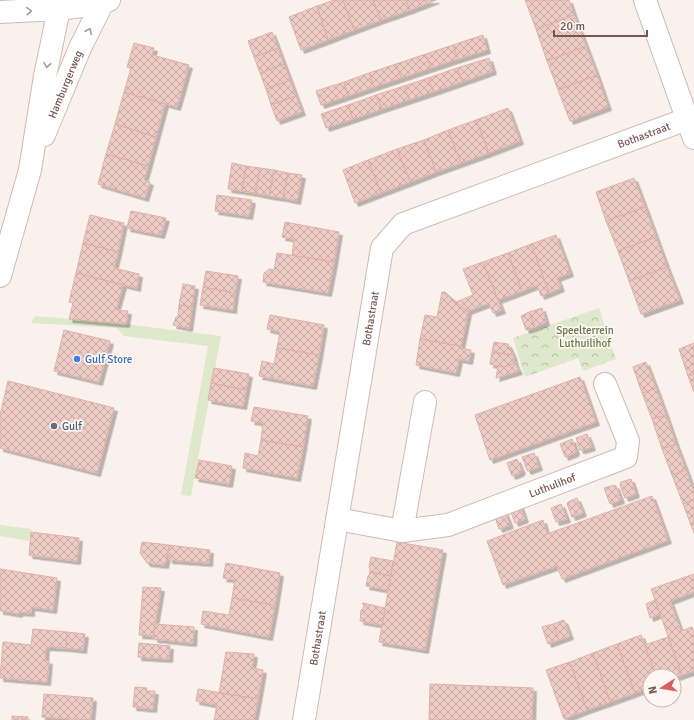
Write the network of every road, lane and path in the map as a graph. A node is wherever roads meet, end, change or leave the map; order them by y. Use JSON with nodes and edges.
{"nodes":[{"id":1,"x":646,"y":0,"type":"edge"},
{"id":2,"x":105,"y":1,"type":"edge"},
{"id":3,"x":60,"y":4,"type":"edge"},
{"id":4,"x":0,"y":12,"type":"edge"},
{"id":5,"x":691,"y":128,"type":"edge"},
{"id":6,"x":30,"y":170,"type":"junction"},
{"id":7,"x":0,"y":276,"type":"edge"},
{"id":8,"x":605,"y":384,"type":"dead end"},
{"id":9,"x":425,"y":402,"type":"dead end"},
{"id":10,"x":337,"y":518,"type":"junction"},
{"id":11,"x":402,"y":530,"type":"junction"},
{"id":12,"x":304,"y":720,"type":"edge"}],
"edges":[{"from":1,"to":5,"type":"street"},
{"from":2,"to":3,"type":"street"},
{"from":6,"to":2,"type":"street","name":"Hamburgerweg","one_way":true},
{"from":4,"to":3,"type":"street","one_way":true},
{"from":3,"to":6,"type":"street","name":"Hamburgerweg","one_way":true},
{"from":5,"to":10,"type":"street","name":"Bothastraat"},
{"from":6,"to":7,"type":"street","name":"Hamburgerweg"},
{"from":8,"to":11,"type":"street","name":"Luthulihof"},
{"from":9,"to":11,"type":"street"},
{"from":10,"to":11,"type":"street","name":"Luthulihof"},
{"from":10,"to":12,"type":"street","name":"Bothastraat"}]}
